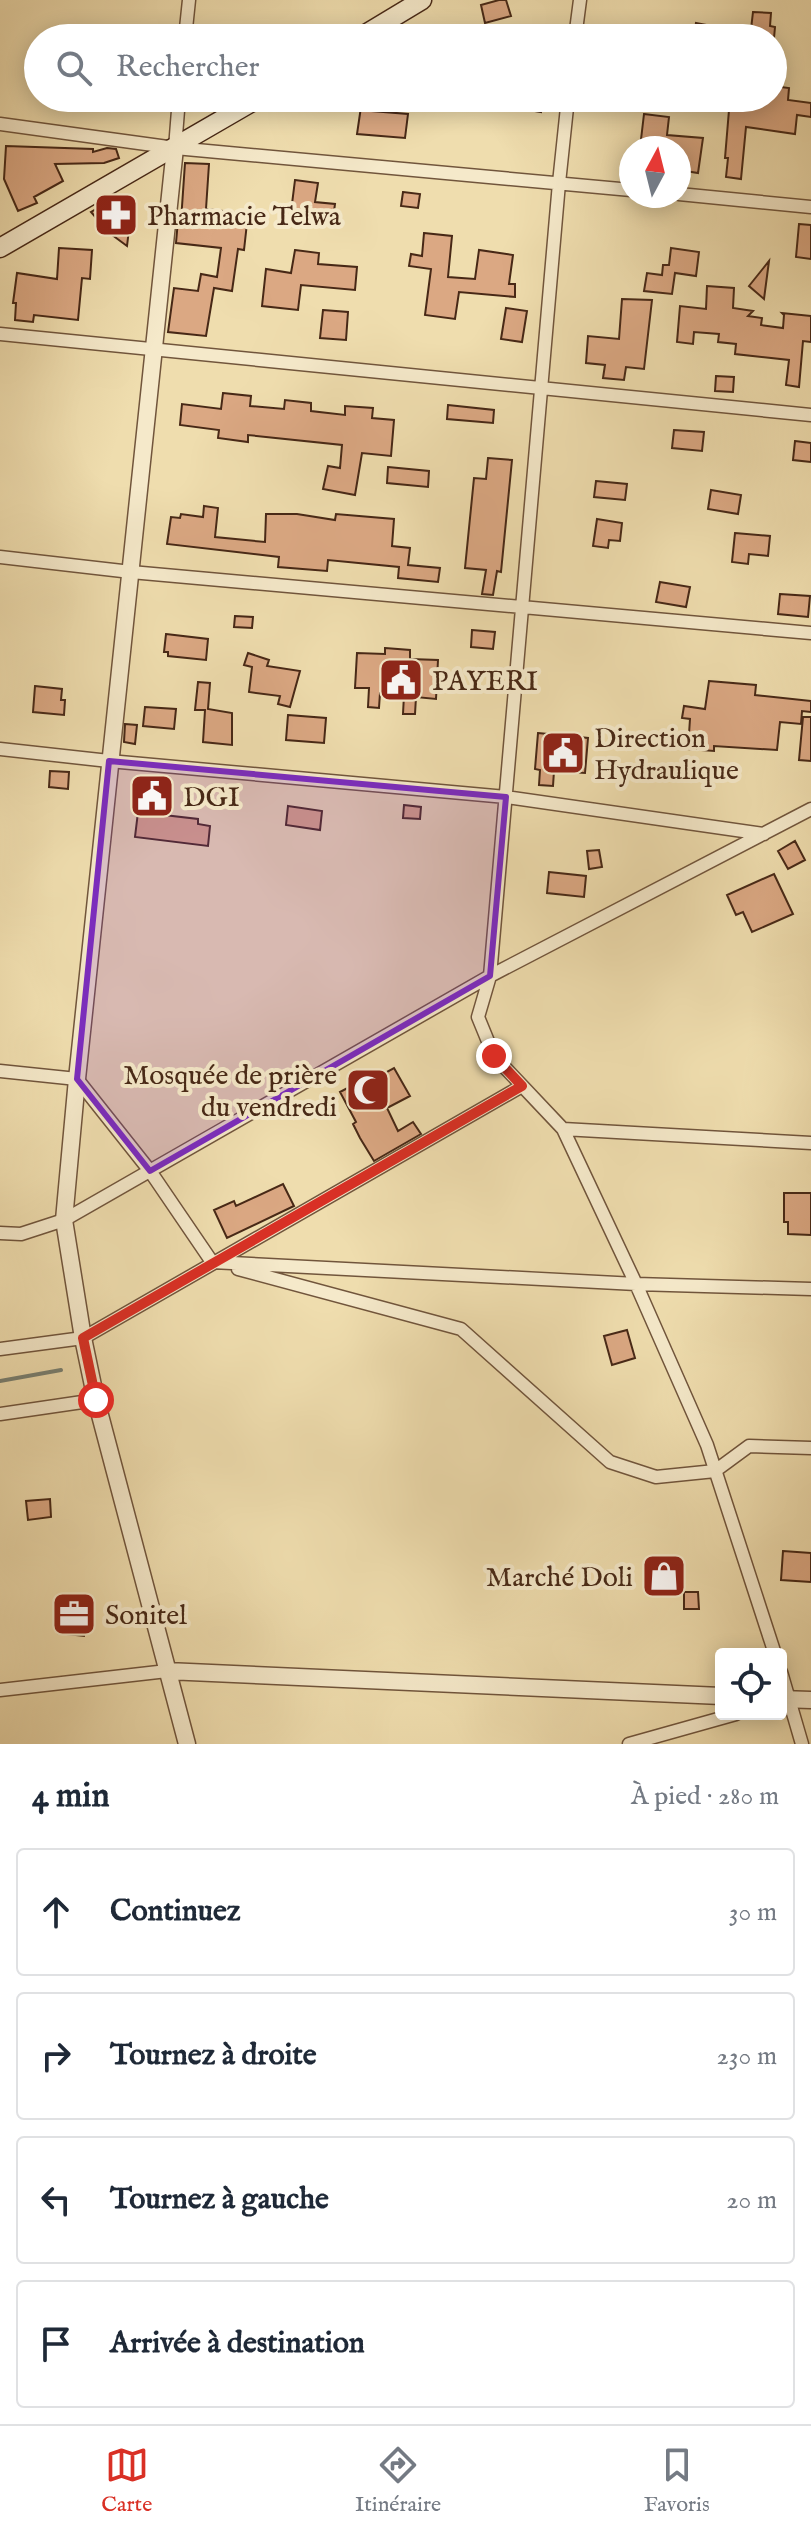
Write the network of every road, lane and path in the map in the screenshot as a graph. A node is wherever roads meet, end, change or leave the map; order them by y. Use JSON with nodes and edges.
{"nodes":[{"id":1,"x":189,"y":0,"type":"edge"},
{"id":2,"x":422,"y":0,"type":"edge"},
{"id":3,"x":580,"y":0,"type":"edge"},
{"id":4,"x":186,"y":24,"type":"edge"},
{"id":5,"x":382,"y":24,"type":"edge"},
{"id":6,"x":577,"y":24,"type":"edge"},
{"id":7,"x":178,"y":112,"type":"edge"},
{"id":8,"x":235,"y":112,"type":"edge"},
{"id":9,"x":567,"y":112,"type":"edge"},
{"id":10,"x":0,"y":124,"type":"edge"},
{"id":11,"x":175,"y":148,"type":"junction"},
{"id":12,"x":559,"y":183,"type":"junction"},
{"id":13,"x":619,"y":189,"type":"edge"},
{"id":14,"x":691,"y":195,"type":"edge"},
{"id":15,"x":811,"y":207,"type":"edge"},
{"id":16,"x":0,"y":248,"type":"edge"},
{"id":17,"x":0,"y":334,"type":"edge"},
{"id":18,"x":154,"y":350,"type":"junction"},
{"id":19,"x":541,"y":388,"type":"junction"},
{"id":20,"x":811,"y":415,"type":"edge"},
{"id":21,"x":0,"y":557,"type":"edge"},
{"id":22,"x":131,"y":572,"type":"junction"},
{"id":23,"x":522,"y":608,"type":"junction"},
{"id":24,"x":811,"y":633,"type":"edge"},
{"id":25,"x":0,"y":749,"type":"edge"},
{"id":26,"x":109,"y":761,"type":"junction"},
{"id":27,"x":506,"y":797,"type":"junction"},
{"id":28,"x":811,"y":809,"type":"edge"},
{"id":29,"x":764,"y":834,"type":"junction"},
{"id":30,"x":490,"y":976,"type":"junction"},
{"id":31,"x":0,"y":1071,"type":"edge"},
{"id":32,"x":77,"y":1079,"type":"junction"},
{"id":33,"x":522,"y":1086,"type":"junction"},
{"id":34,"x":563,"y":1129,"type":"junction"},
{"id":35,"x":811,"y":1143,"type":"edge"},
{"id":36,"x":150,"y":1171,"type":"junction"},
{"id":37,"x":64,"y":1220,"type":"junction"},
{"id":38,"x":0,"y":1233,"type":"edge"},
{"id":39,"x":212,"y":1262,"type":"junction"},
{"id":40,"x":636,"y":1284,"type":"junction"},
{"id":41,"x":811,"y":1289,"type":"edge"},
{"id":42,"x":83,"y":1338,"type":"junction"},
{"id":43,"x":0,"y":1349,"type":"edge"},
{"id":44,"x":96,"y":1400,"type":"junction"},
{"id":45,"x":0,"y":1414,"type":"edge"},
{"id":46,"x":811,"y":1448,"type":"edge"},
{"id":47,"x":715,"y":1471,"type":"junction"},
{"id":48,"x":773,"y":1648,"type":"edge"},
{"id":49,"x":167,"y":1671,"type":"junction"},
{"id":50,"x":0,"y":1690,"type":"edge"},
{"id":51,"x":715,"y":1696,"type":"edge"},
{"id":52,"x":787,"y":1700,"type":"edge"},
{"id":53,"x":811,"y":1700,"type":"edge"},
{"id":54,"x":787,"y":1707,"type":"edge"},
{"id":55,"x":715,"y":1720,"type":"edge"},
{"id":56,"x":187,"y":1744,"type":"edge"},
{"id":57,"x":629,"y":1744,"type":"edge"},
{"id":58,"x":802,"y":1744,"type":"edge"}],
"edges":[{"from":1,"to":4,"type":"street"},
{"from":2,"to":5,"type":"main road"},
{"from":3,"to":6,"type":"street"},
{"from":7,"to":11,"type":"street"},
{"from":8,"to":11,"type":"main road"},
{"from":9,"to":12,"type":"street"},
{"from":10,"to":11,"type":"street"},
{"from":11,"to":12,"type":"street"},
{"from":11,"to":16,"type":"main road"},
{"from":11,"to":18,"type":"street"},
{"from":12,"to":13,"type":"street"},
{"from":12,"to":19,"type":"street"},
{"from":14,"to":15,"type":"street"},
{"from":17,"to":18,"type":"street"},
{"from":18,"to":19,"type":"street"},
{"from":18,"to":22,"type":"street"},
{"from":19,"to":20,"type":"street"},
{"from":19,"to":23,"type":"street"},
{"from":21,"to":22,"type":"street"},
{"from":22,"to":23,"type":"street"},
{"from":22,"to":26,"type":"street"},
{"from":23,"to":24,"type":"street"},
{"from":23,"to":27,"type":"street"},
{"from":25,"to":26,"type":"street"},
{"from":26,"to":27,"type":"street"},
{"from":26,"to":32,"type":"street"},
{"from":27,"to":29,"type":"street"},
{"from":27,"to":30,"type":"street"},
{"from":28,"to":29,"type":"street"},
{"from":29,"to":30,"type":"street"},
{"from":30,"to":33,"type":"street"},
{"from":30,"to":36,"type":"street"},
{"from":31,"to":32,"type":"street"},
{"from":32,"to":36,"type":"street"},
{"from":32,"to":37,"type":"street"},
{"from":33,"to":34,"type":"street"},
{"from":33,"to":39,"type":"street"},
{"from":34,"to":35,"type":"street"},
{"from":34,"to":40,"type":"street"},
{"from":36,"to":37,"type":"street"},
{"from":36,"to":39,"type":"street"},
{"from":37,"to":38,"type":"street"},
{"from":37,"to":42,"type":"street"},
{"from":39,"to":40,"type":"street"},
{"from":39,"to":42,"type":"street"},
{"from":39,"to":47,"type":"street"},
{"from":40,"to":41,"type":"street"},
{"from":40,"to":47,"type":"street"},
{"from":42,"to":43,"type":"street"},
{"from":42,"to":44,"type":"street"},
{"from":44,"to":45,"type":"street"},
{"from":44,"to":49,"type":"street"},
{"from":46,"to":47,"type":"street"},
{"from":47,"to":48,"type":"street"},
{"from":49,"to":50,"type":"street"},
{"from":49,"to":51,"type":"street"},
{"from":49,"to":56,"type":"street"},
{"from":52,"to":53,"type":"street"},
{"from":54,"to":58,"type":"street"},
{"from":55,"to":57,"type":"street"}]}
